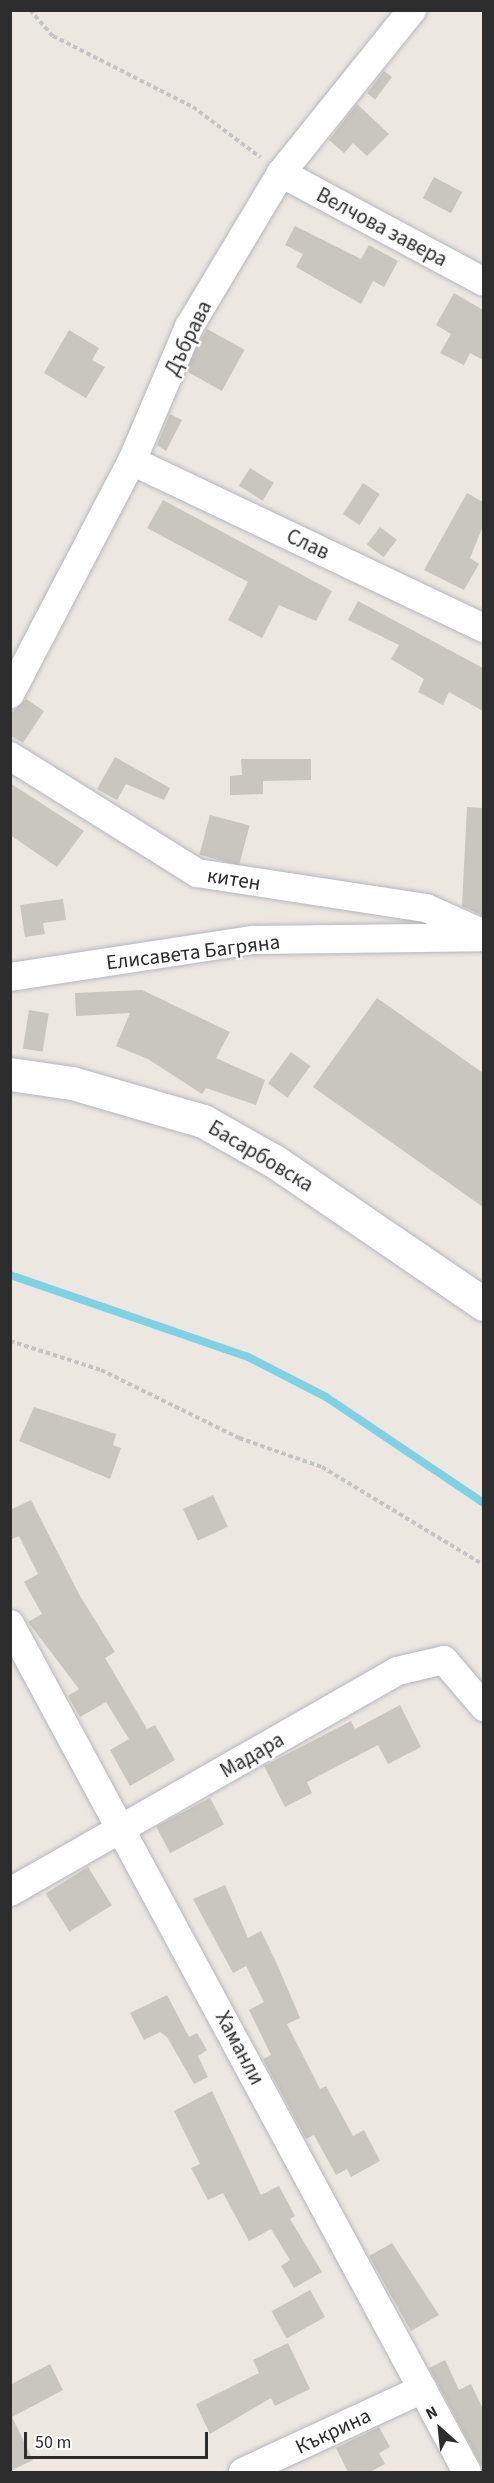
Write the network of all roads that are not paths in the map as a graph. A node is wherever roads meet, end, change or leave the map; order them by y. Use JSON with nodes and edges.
{"nodes":[{"id":1,"x":412,"y":10,"type":"edge"},
{"id":2,"x":280,"y":172,"type":"junction"},
{"id":3,"x":483,"y":282,"type":"edge"},
{"id":4,"x":132,"y":461,"type":"junction"},
{"id":5,"x":483,"y":628,"type":"edge"},
{"id":6,"x":10,"y":694,"type":"edge"},
{"id":7,"x":10,"y":756,"type":"edge"},
{"id":8,"x":483,"y":935,"type":"edge"},
{"id":9,"x":10,"y":976,"type":"edge"},
{"id":10,"x":10,"y":1074,"type":"edge"},
{"id":11,"x":483,"y":1304,"type":"edge"},
{"id":12,"x":10,"y":1624,"type":"edge"},
{"id":13,"x":483,"y":1707,"type":"edge"},
{"id":14,"x":123,"y":1830,"type":"junction"},
{"id":15,"x":10,"y":1892,"type":"edge"},
{"id":16,"x":423,"y":2389,"type":"junction"},
{"id":17,"x":243,"y":2472,"type":"edge"},
{"id":18,"x":467,"y":2472,"type":"edge"}],
"edges":[{"from":1,"to":2,"type":"street","name":"Дъбрава"},
{"from":2,"to":3,"type":"street","name":"Велчова завера"},
{"from":2,"to":4,"type":"street","name":"Дъбрава"},
{"from":4,"to":5,"type":"street","name":"Слав"},
{"from":4,"to":6,"type":"street","name":"Дъбрава"},
{"from":7,"to":8,"type":"street","name":"китен"},
{"from":8,"to":9,"type":"street","name":"Елисавета Багряна"},
{"from":10,"to":11,"type":"street","name":"Басарбовска"},
{"from":12,"to":14,"type":"street","name":"Хаманли"},
{"from":13,"to":14,"type":"street","name":"Мадара"},
{"from":14,"to":15,"type":"street","name":"Мадара"},
{"from":14,"to":16,"type":"street","name":"Хаманли"},
{"from":16,"to":17,"type":"street","name":"Къкрина"},
{"from":16,"to":18,"type":"street","name":"Хаманли"}]}
